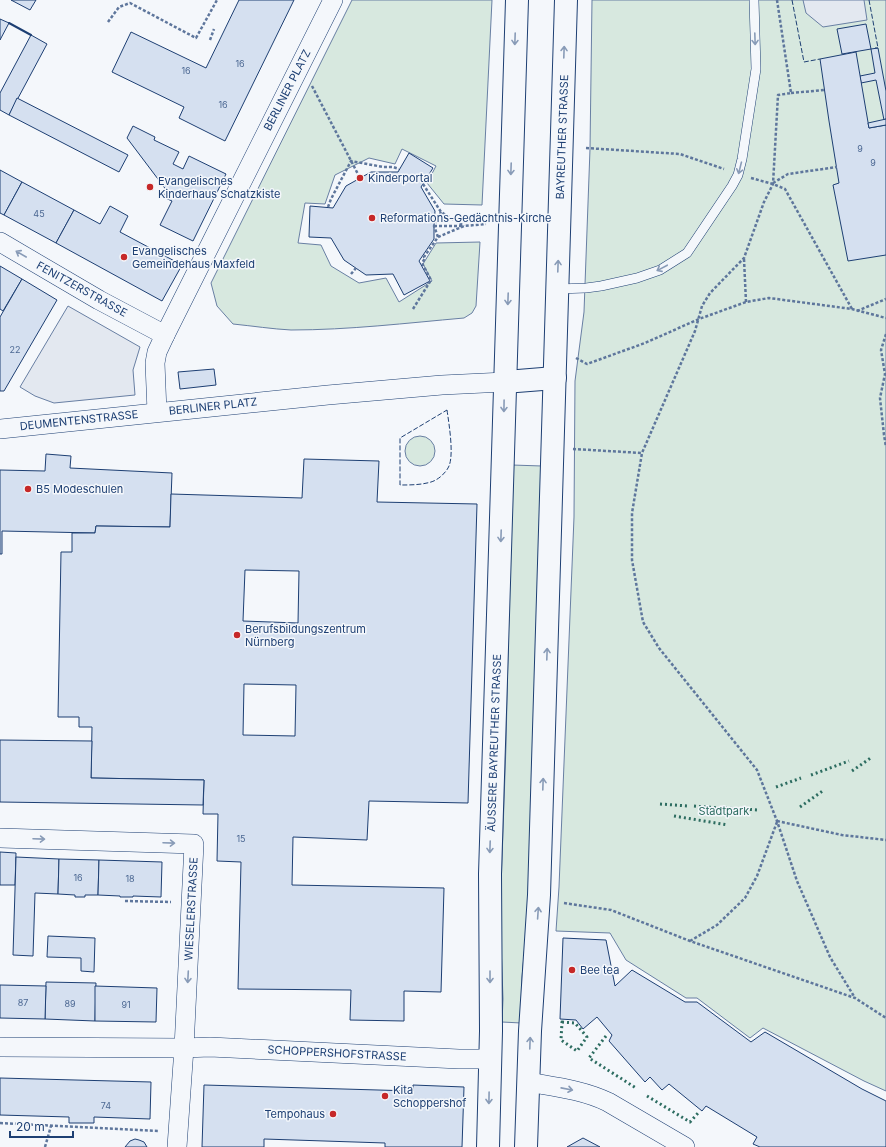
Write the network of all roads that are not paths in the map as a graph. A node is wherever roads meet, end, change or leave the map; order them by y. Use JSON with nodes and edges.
{"nodes":[{"id":1,"x":329,"y":0,"type":"edge"},
{"id":2,"x":516,"y":0,"type":"edge"},
{"id":3,"x":566,"y":0,"type":"edge"},
{"id":4,"x":754,"y":0,"type":"edge"},
{"id":5,"x":0,"y":242,"type":"edge"},
{"id":6,"x":558,"y":289,"type":"junction"},
{"id":7,"x":165,"y":335,"type":"junction"},
{"id":8,"x":555,"y":378,"type":"junction"},
{"id":9,"x":505,"y":382,"type":"junction"},
{"id":10,"x":157,"y":412,"type":"junction"},
{"id":11,"x":0,"y":428,"type":"edge"},
{"id":12,"x":0,"y":838,"type":"edge"},
{"id":13,"x":0,"y":1047,"type":"edge"},
{"id":14,"x":184,"y":1048,"type":"junction"},
{"id":15,"x":490,"y":1059,"type":"junction"},
{"id":16,"x":528,"y":1082,"type":"junction"},
{"id":17,"x":178,"y":1140,"type":"edge"},
{"id":18,"x":488,"y":1147,"type":"edge"},
{"id":19,"x":526,"y":1147,"type":"edge"},
{"id":20,"x":685,"y":1147,"type":"edge"}],
"edges":[{"from":1,"to":7,"type":"street","name":"BERLINER PLATZ"},
{"from":2,"to":9,"type":"main road","name":"ÄUSSERE BAYREUTHER STRASSE","one_way":true},
{"from":6,"to":3,"type":"main road","name":"BAYREUTHER STRASSE","one_way":true},
{"from":4,"to":6,"type":"lane","one_way":true},
{"from":7,"to":5,"type":"street","name":"FENITZERSTRASSE","one_way":true},
{"from":6,"to":8,"type":"main road","name":"BAYREUTHER STRASSE"},
{"from":7,"to":10,"type":"street","name":"BERLINER PLATZ"},
{"from":8,"to":9,"type":"main road"},
{"from":16,"to":8,"type":"main road","one_way":true},
{"from":9,"to":10,"type":"street","name":"BERLINER PLATZ"},
{"from":9,"to":15,"type":"main road","name":"ÄUSSERE BAYREUTHER STRASSE","one_way":true},
{"from":10,"to":11,"type":"street","name":"DEUMENTENSTRASSE"},
{"from":12,"to":14,"type":"street","name":"WIESELERSTRASSE","one_way":true},
{"from":13,"to":14,"type":"street","name":"SCHOPPERSHOFSTRASSE"},
{"from":14,"to":15,"type":"street","name":"SCHOPPERSHOFSTRASSE"},
{"from":14,"to":17,"type":"street"},
{"from":15,"to":18,"type":"main road","name":"ÄUSSERE BAYREUTHER STRASSE","one_way":true},
{"from":16,"to":19,"type":"main road"},
{"from":16,"to":20,"type":"street","one_way":true}]}
